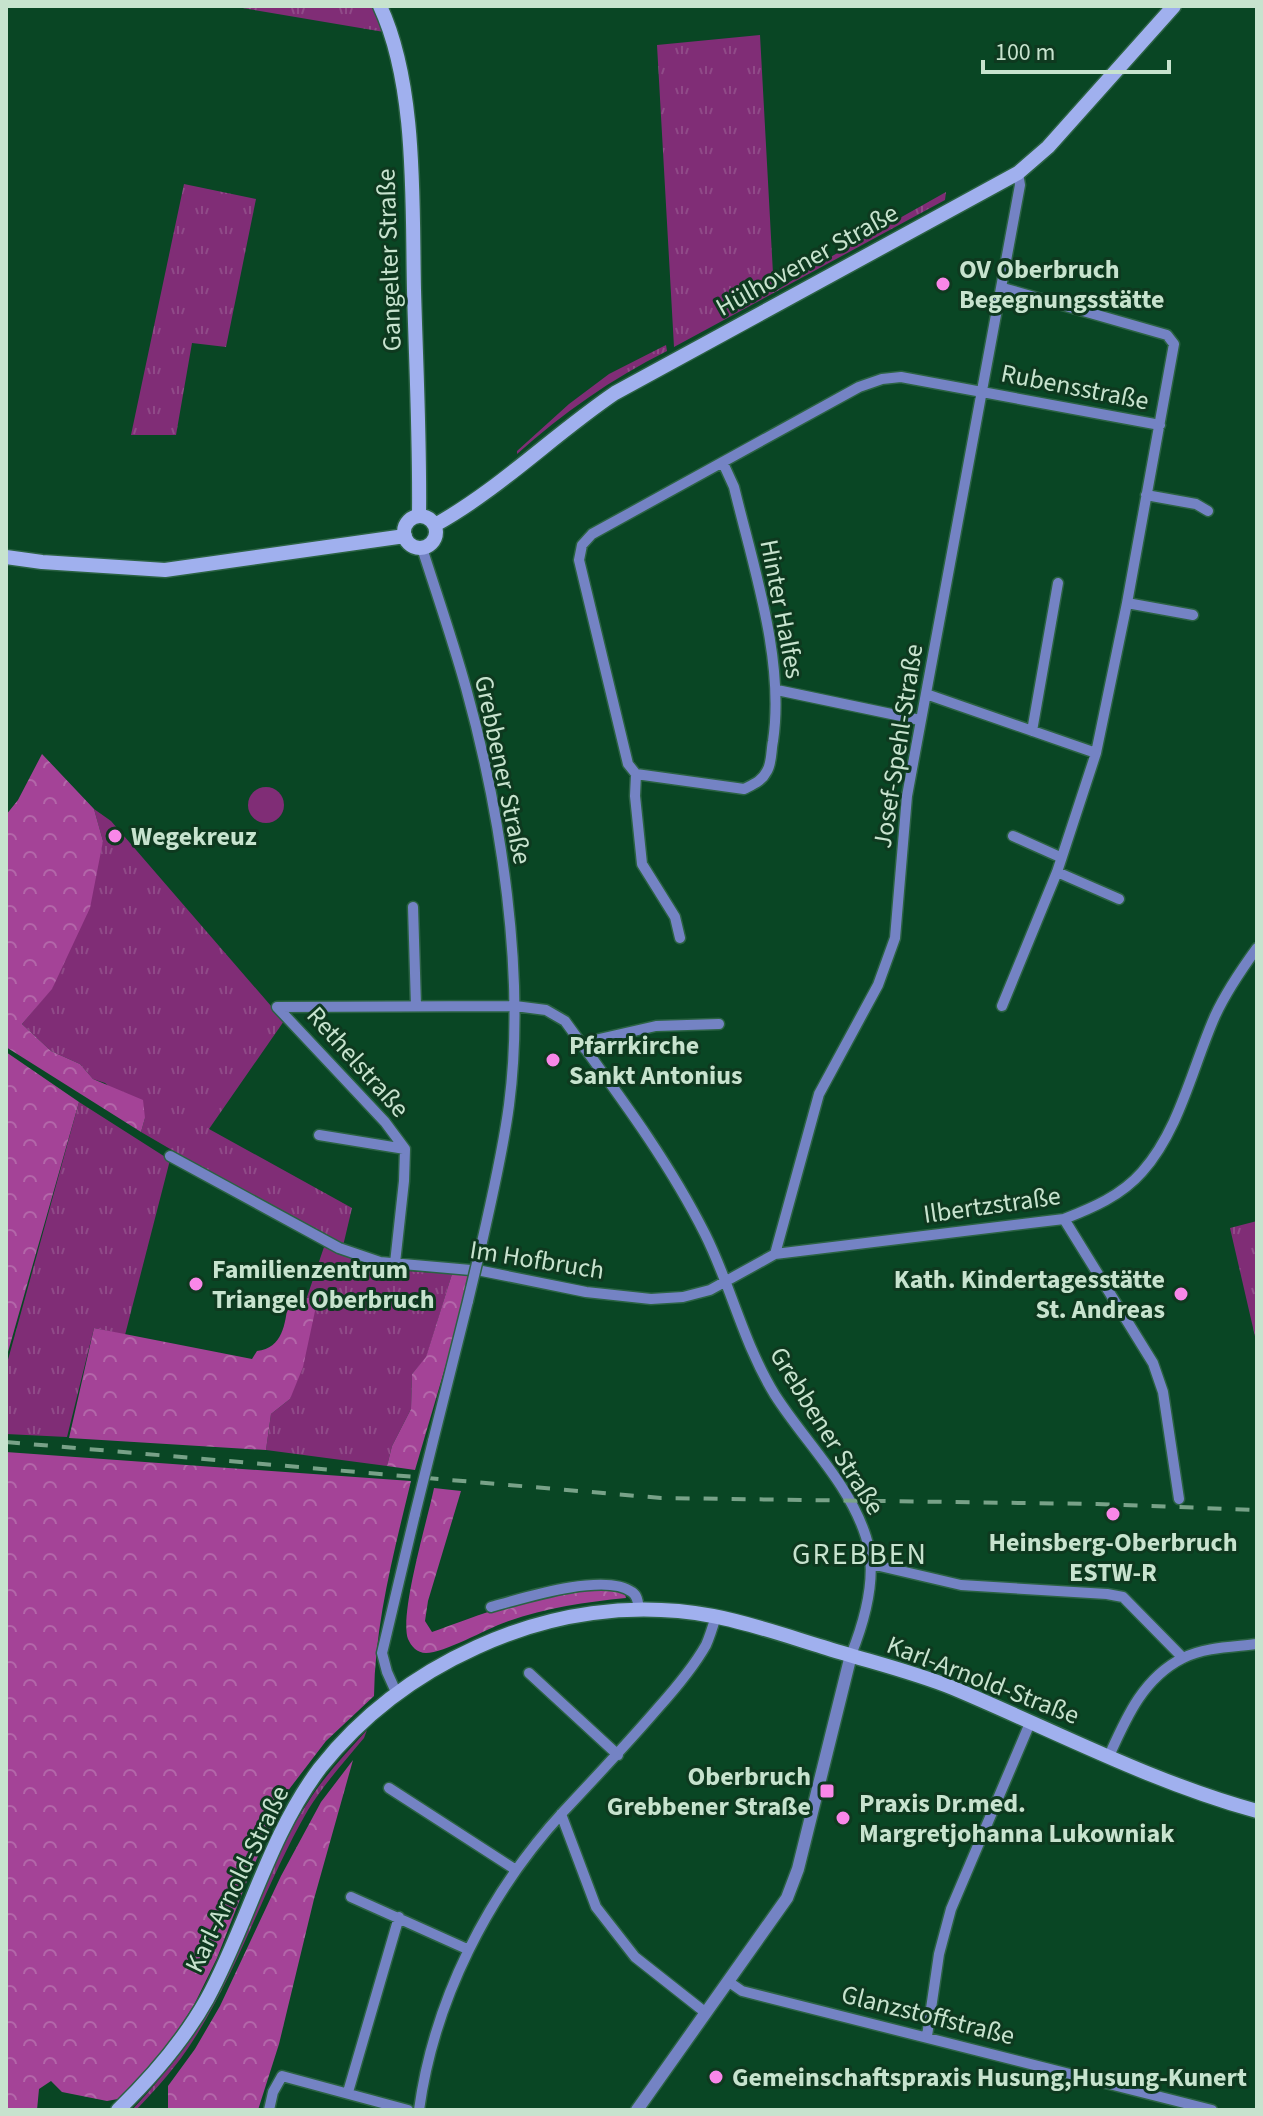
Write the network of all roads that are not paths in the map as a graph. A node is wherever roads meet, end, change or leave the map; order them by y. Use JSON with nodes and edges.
{"nodes":[{"id":1,"x":380,"y":6,"type":"edge"},
{"id":2,"x":1174,"y":6,"type":"edge"},
{"id":3,"x":1018,"y":173,"type":"junction"},
{"id":4,"x":1003,"y":288,"type":"junction"},
{"id":5,"x":982,"y":392,"type":"junction"},
{"id":6,"x":1160,"y":425,"type":"junction"},
{"id":7,"x":723,"y":463,"type":"junction"},
{"id":8,"x":1146,"y":495,"type":"junction"},
{"id":9,"x":1208,"y":511,"type":"dead end"},
{"id":10,"x":419,"y":516,"type":"junction"},
{"id":11,"x":435,"y":525,"type":"junction"},
{"id":12,"x":405,"y":536,"type":"junction"},
{"id":13,"x":422,"y":548,"type":"junction"},
{"id":14,"x":6,"y":557,"type":"edge"},
{"id":15,"x":1058,"y":583,"type":"dead end"},
{"id":16,"x":1127,"y":603,"type":"junction"},
{"id":17,"x":1193,"y":615,"type":"dead end"},
{"id":18,"x":777,"y":690,"type":"junction"},
{"id":19,"x":926,"y":694,"type":"junction"},
{"id":20,"x":920,"y":720,"type":"junction"},
{"id":21,"x":1032,"y":731,"type":"junction"},
{"id":22,"x":1096,"y":753,"type":"junction"},
{"id":23,"x":636,"y":774,"type":"junction"},
{"id":24,"x":1013,"y":836,"type":"dead end"},
{"id":25,"x":1060,"y":857,"type":"junction"},
{"id":26,"x":1057,"y":872,"type":"junction"},
{"id":27,"x":1119,"y":899,"type":"dead end"},
{"id":28,"x":413,"y":907,"type":"dead end"},
{"id":29,"x":680,"y":938,"type":"dead end"},
{"id":30,"x":1257,"y":948,"type":"edge"},
{"id":31,"x":416,"y":1006,"type":"junction"},
{"id":32,"x":515,"y":1006,"type":"junction"},
{"id":33,"x":1002,"y":1006,"type":"dead end"},
{"id":34,"x":719,"y":1024,"type":"dead end"},
{"id":35,"x":585,"y":1049,"type":"junction"},
{"id":36,"x":319,"y":1135,"type":"dead end"},
{"id":37,"x":405,"y":1149,"type":"junction"},
{"id":38,"x":170,"y":1156,"type":"dead end"},
{"id":39,"x":1064,"y":1219,"type":"junction"},
{"id":40,"x":775,"y":1254,"type":"junction"},
{"id":41,"x":395,"y":1263,"type":"junction"},
{"id":42,"x":726,"y":1280,"type":"junction"},
{"id":43,"x":1179,"y":1499,"type":"dead end"},
{"id":44,"x":871,"y":1564,"type":"junction"},
{"id":45,"x":491,"y":1607,"type":"dead end"},
{"id":46,"x":639,"y":1609,"type":"junction"},
{"id":47,"x":716,"y":1616,"type":"junction"},
{"id":48,"x":1257,"y":1644,"type":"edge"},
{"id":49,"x":851,"y":1655,"type":"junction"},
{"id":50,"x":1183,"y":1658,"type":"junction"},
{"id":51,"x":529,"y":1673,"type":"dead end"},
{"id":52,"x":396,"y":1692,"type":"junction"},
{"id":53,"x":1030,"y":1723,"type":"junction"},
{"id":54,"x":618,"y":1755,"type":"junction"},
{"id":55,"x":1109,"y":1756,"type":"junction"},
{"id":56,"x":389,"y":1788,"type":"dead end"},
{"id":57,"x":1257,"y":1811,"type":"edge"},
{"id":58,"x":561,"y":1814,"type":"junction"},
{"id":59,"x":516,"y":1870,"type":"junction"},
{"id":60,"x":351,"y":1897,"type":"dead end"},
{"id":61,"x":399,"y":1917,"type":"junction"},
{"id":62,"x":467,"y":1949,"type":"junction"},
{"id":63,"x":729,"y":1982,"type":"junction"},
{"id":64,"x":706,"y":2013,"type":"junction"},
{"id":65,"x":927,"y":2036,"type":"junction"},
{"id":66,"x":348,"y":2092,"type":"junction"},
{"id":67,"x":118,"y":2110,"type":"edge"},
{"id":68,"x":269,"y":2110,"type":"edge"},
{"id":69,"x":408,"y":2110,"type":"edge"},
{"id":70,"x":419,"y":2110,"type":"edge"},
{"id":71,"x":637,"y":2110,"type":"edge"},
{"id":72,"x":1212,"y":2110,"type":"edge"}],
"edges":[{"from":1,"to":10,"type":"main road","name":"Gangelter Straße"},
{"from":2,"to":3,"type":"main road","name":"Hülhovener Straße"},
{"from":3,"to":4,"type":"street","name":"Josef-Spehl-Straße"},
{"from":3,"to":11,"type":"main road","name":"Hülhovener Straße"},
{"from":4,"to":5,"type":"street","name":"Josef-Spehl-Straße"},
{"from":4,"to":6,"type":"street"},
{"from":5,"to":6,"type":"street","name":"Rubensstraße"},
{"from":5,"to":7,"type":"street"},
{"from":5,"to":19,"type":"street","name":"Josef-Spehl-Straße"},
{"from":6,"to":8,"type":"street"},
{"from":7,"to":18,"type":"street","name":"Hinter Halfes"},
{"from":7,"to":23,"type":"street"},
{"from":8,"to":9,"type":"street"},
{"from":8,"to":16,"type":"street"},
{"from":10,"to":11,"type":"main road"},
{"from":10,"to":12,"type":"main road"},
{"from":11,"to":13,"type":"main road"},
{"from":12,"to":13,"type":"main road"},
{"from":12,"to":14,"type":"main road"},
{"from":13,"to":32,"type":"street","name":"Grebbener Straße"},
{"from":15,"to":21,"type":"street"},
{"from":16,"to":17,"type":"street"},
{"from":16,"to":22,"type":"street"},
{"from":18,"to":20,"type":"street"},
{"from":18,"to":23,"type":"street","name":"Hinter Halfes"},
{"from":19,"to":20,"type":"street","name":"Josef-Spehl-Straße"},
{"from":19,"to":21,"type":"street"},
{"from":20,"to":40,"type":"street","name":"Josef-Spehl-Straße"},
{"from":21,"to":22,"type":"street"},
{"from":22,"to":25,"type":"street"},
{"from":23,"to":29,"type":"street"},
{"from":24,"to":25,"type":"street"},
{"from":25,"to":26,"type":"street"},
{"from":26,"to":27,"type":"street"},
{"from":26,"to":33,"type":"street"},
{"from":28,"to":31,"type":"street"},
{"from":30,"to":39,"type":"street","name":"Ilbertzstraße"},
{"from":31,"to":32,"type":"street"},
{"from":31,"to":37,"type":"street","name":"Rethelstraße"},
{"from":32,"to":35,"type":"street","name":"Grebbener Straße"},
{"from":32,"to":52,"type":"street","name":"Grebbener Straße","bridge":true},
{"from":34,"to":35,"type":"street"},
{"from":35,"to":42,"type":"street","name":"Grebbener Straße"},
{"from":36,"to":37,"type":"street"},
{"from":37,"to":41,"type":"street"},
{"from":38,"to":41,"type":"street","name":"Im Hofbruch"},
{"from":39,"to":40,"type":"street","name":"Ilbertzstraße"},
{"from":39,"to":43,"type":"street"},
{"from":40,"to":42,"type":"street"},
{"from":41,"to":42,"type":"street","name":"Im Hofbruch"},
{"from":42,"to":44,"type":"street","name":"Grebbener Straße"},
{"from":44,"to":49,"type":"street","name":"Grebbener Straße"},
{"from":44,"to":50,"type":"street"},
{"from":45,"to":46,"type":"street"},
{"from":46,"to":47,"type":"main road","name":"Karl-Arnold-Straße"},
{"from":46,"to":52,"type":"main road","name":"Karl-Arnold-Straße"},
{"from":47,"to":49,"type":"main road","name":"Karl-Arnold-Straße"},
{"from":47,"to":54,"type":"street"},
{"from":48,"to":50,"type":"street"},
{"from":49,"to":53,"type":"main road","name":"Karl-Arnold-Straße"},
{"from":49,"to":63,"type":"street","name":"Grebbener Straße"},
{"from":50,"to":55,"type":"street"},
{"from":51,"to":54,"type":"street"},
{"from":52,"to":67,"type":"main road","name":"Karl-Arnold-Straße"},
{"from":53,"to":55,"type":"main road","name":"Karl-Arnold-Straße"},
{"from":53,"to":65,"type":"street"},
{"from":54,"to":58,"type":"street"},
{"from":55,"to":57,"type":"main road","name":"Karl-Arnold-Straße"},
{"from":56,"to":59,"type":"street"},
{"from":58,"to":59,"type":"street"},
{"from":58,"to":64,"type":"street"},
{"from":59,"to":62,"type":"street"},
{"from":60,"to":61,"type":"street"},
{"from":61,"to":62,"type":"street"},
{"from":61,"to":66,"type":"street"},
{"from":62,"to":70,"type":"street"},
{"from":63,"to":64,"type":"street","name":"Grebbener Straße"},
{"from":63,"to":65,"type":"street","name":"Glanzstoffstraße"},
{"from":64,"to":71,"type":"street","name":"Grebbener Straße"},
{"from":65,"to":72,"type":"street","name":"Glanzstoffstraße"},
{"from":66,"to":68,"type":"street"},
{"from":66,"to":69,"type":"street"}]}
